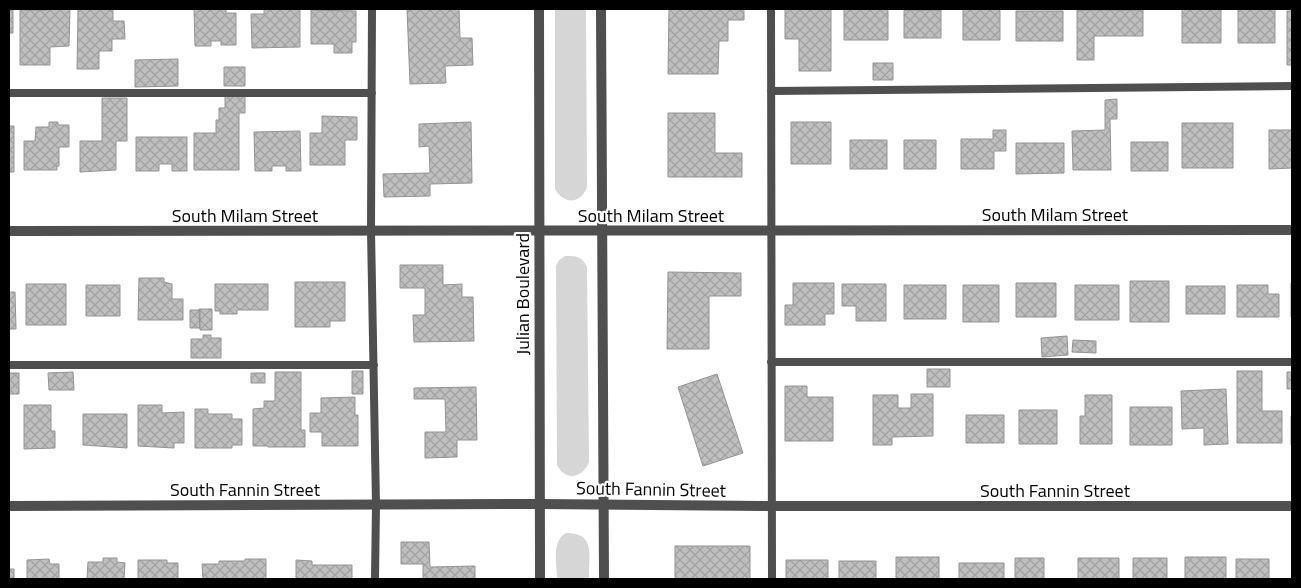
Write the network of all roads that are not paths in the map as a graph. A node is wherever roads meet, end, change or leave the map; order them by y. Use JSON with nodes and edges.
{"nodes":[{"id":1,"x":372,"y":9,"type":"edge"},
{"id":2,"x":539,"y":9,"type":"edge"},
{"id":3,"x":601,"y":9,"type":"edge"},
{"id":4,"x":771,"y":9,"type":"edge"},
{"id":5,"x":1292,"y":86,"type":"edge"},
{"id":6,"x":771,"y":91,"type":"junction"},
{"id":7,"x":9,"y":93,"type":"edge"},
{"id":8,"x":372,"y":93,"type":"junction"},
{"id":9,"x":538,"y":230,"type":"junction"},
{"id":10,"x":1292,"y":230,"type":"edge"},
{"id":11,"x":9,"y":231,"type":"edge"},
{"id":12,"x":372,"y":231,"type":"junction"},
{"id":13,"x":602,"y":231,"type":"junction"},
{"id":14,"x":770,"y":231,"type":"junction"},
{"id":15,"x":771,"y":362,"type":"junction"},
{"id":16,"x":1292,"y":362,"type":"edge"},
{"id":17,"x":9,"y":365,"type":"edge"},
{"id":18,"x":374,"y":365,"type":"junction"},
{"id":19,"x":376,"y":504,"type":"junction"},
{"id":20,"x":539,"y":504,"type":"junction"},
{"id":21,"x":604,"y":504,"type":"junction"},
{"id":22,"x":9,"y":506,"type":"edge"},
{"id":23,"x":771,"y":506,"type":"junction"},
{"id":24,"x":1292,"y":506,"type":"edge"},
{"id":25,"x":375,"y":579,"type":"edge"},
{"id":26,"x":540,"y":579,"type":"edge"},
{"id":27,"x":604,"y":579,"type":"edge"},
{"id":28,"x":772,"y":579,"type":"edge"}],
"edges":[{"from":1,"to":8,"type":"lane"},
{"from":2,"to":9,"type":"street","name":"Julian Boulevard"},
{"from":3,"to":13,"type":"street"},
{"from":4,"to":6,"type":"lane"},
{"from":5,"to":6,"type":"lane"},
{"from":6,"to":14,"type":"lane"},
{"from":7,"to":8,"type":"lane"},
{"from":8,"to":12,"type":"lane"},
{"from":9,"to":12,"type":"street","name":"South Milam Street"},
{"from":9,"to":13,"type":"street","name":"South Milam Street"},
{"from":9,"to":20,"type":"street","name":"Julian Boulevard"},
{"from":10,"to":14,"type":"street","name":"South Milam Street"},
{"from":11,"to":12,"type":"street","name":"South Milam Street"},
{"from":12,"to":18,"type":"lane"},
{"from":13,"to":14,"type":"street","name":"South Milam Street"},
{"from":13,"to":21,"type":"street"},
{"from":14,"to":15,"type":"lane"},
{"from":15,"to":16,"type":"lane"},
{"from":15,"to":23,"type":"lane"},
{"from":17,"to":18,"type":"lane"},
{"from":18,"to":19,"type":"lane"},
{"from":19,"to":20,"type":"street","name":"South Fannin Street"},
{"from":19,"to":22,"type":"street","name":"South Fannin Street"},
{"from":19,"to":25,"type":"lane"},
{"from":20,"to":21,"type":"street","name":"South Fannin Street"},
{"from":20,"to":26,"type":"street","name":"Julian Boulevard"},
{"from":21,"to":23,"type":"street","name":"South Fannin Street"},
{"from":21,"to":27,"type":"street"},
{"from":23,"to":24,"type":"street","name":"South Fannin Street"},
{"from":23,"to":28,"type":"lane"}]}
